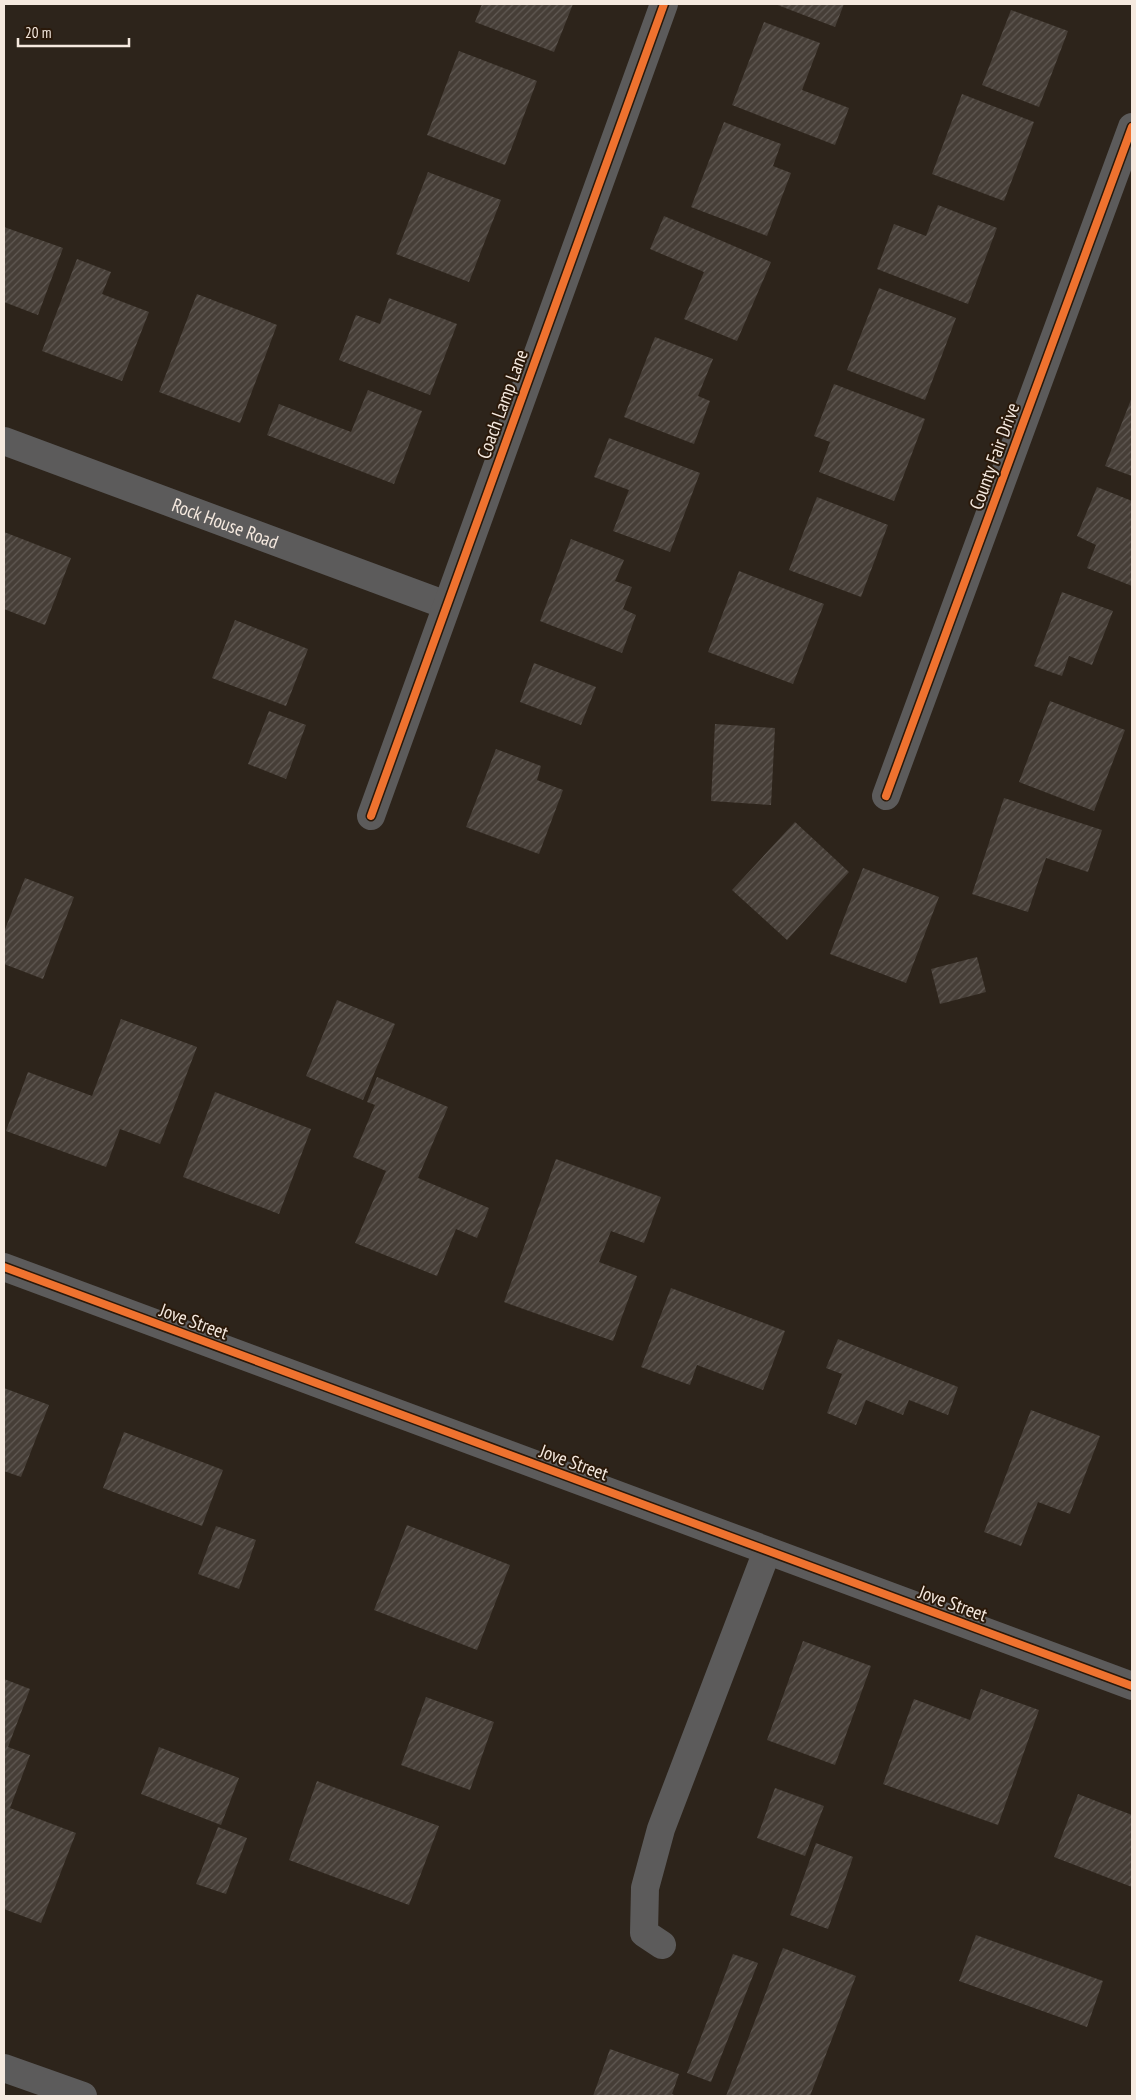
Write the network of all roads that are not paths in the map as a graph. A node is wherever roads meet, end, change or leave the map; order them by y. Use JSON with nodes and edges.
{"nodes":[{"id":1,"x":664,"y":4,"type":"edge"},
{"id":2,"x":1132,"y":127,"type":"edge"},
{"id":3,"x":4,"y":441,"type":"edge"},
{"id":4,"x":446,"y":605,"type":"junction"},
{"id":5,"x":886,"y":796,"type":"dead end"},
{"id":6,"x":371,"y":816,"type":"dead end"},
{"id":7,"x":4,"y":1267,"type":"edge"},
{"id":8,"x":766,"y":1550,"type":"junction"},
{"id":9,"x":1132,"y":1686,"type":"edge"},
{"id":10,"x":662,"y":1945,"type":"dead end"},
{"id":11,"x":4,"y":2068,"type":"edge"},
{"id":12,"x":83,"y":2096,"type":"edge"}],
"edges":[{"from":1,"to":4,"type":"street","name":"Coach Lamp Lane"},
{"from":2,"to":5,"type":"street","name":"County Fair Drive"},
{"from":3,"to":4,"type":"street","name":"Rock House Road"},
{"from":4,"to":6,"type":"street","name":"Coach Lamp Lane"},
{"from":7,"to":8,"type":"street","name":"Jove Street"},
{"from":8,"to":9,"type":"street","name":"Jove Street"},
{"from":8,"to":10,"type":"street"},
{"from":11,"to":12,"type":"street"}]}
